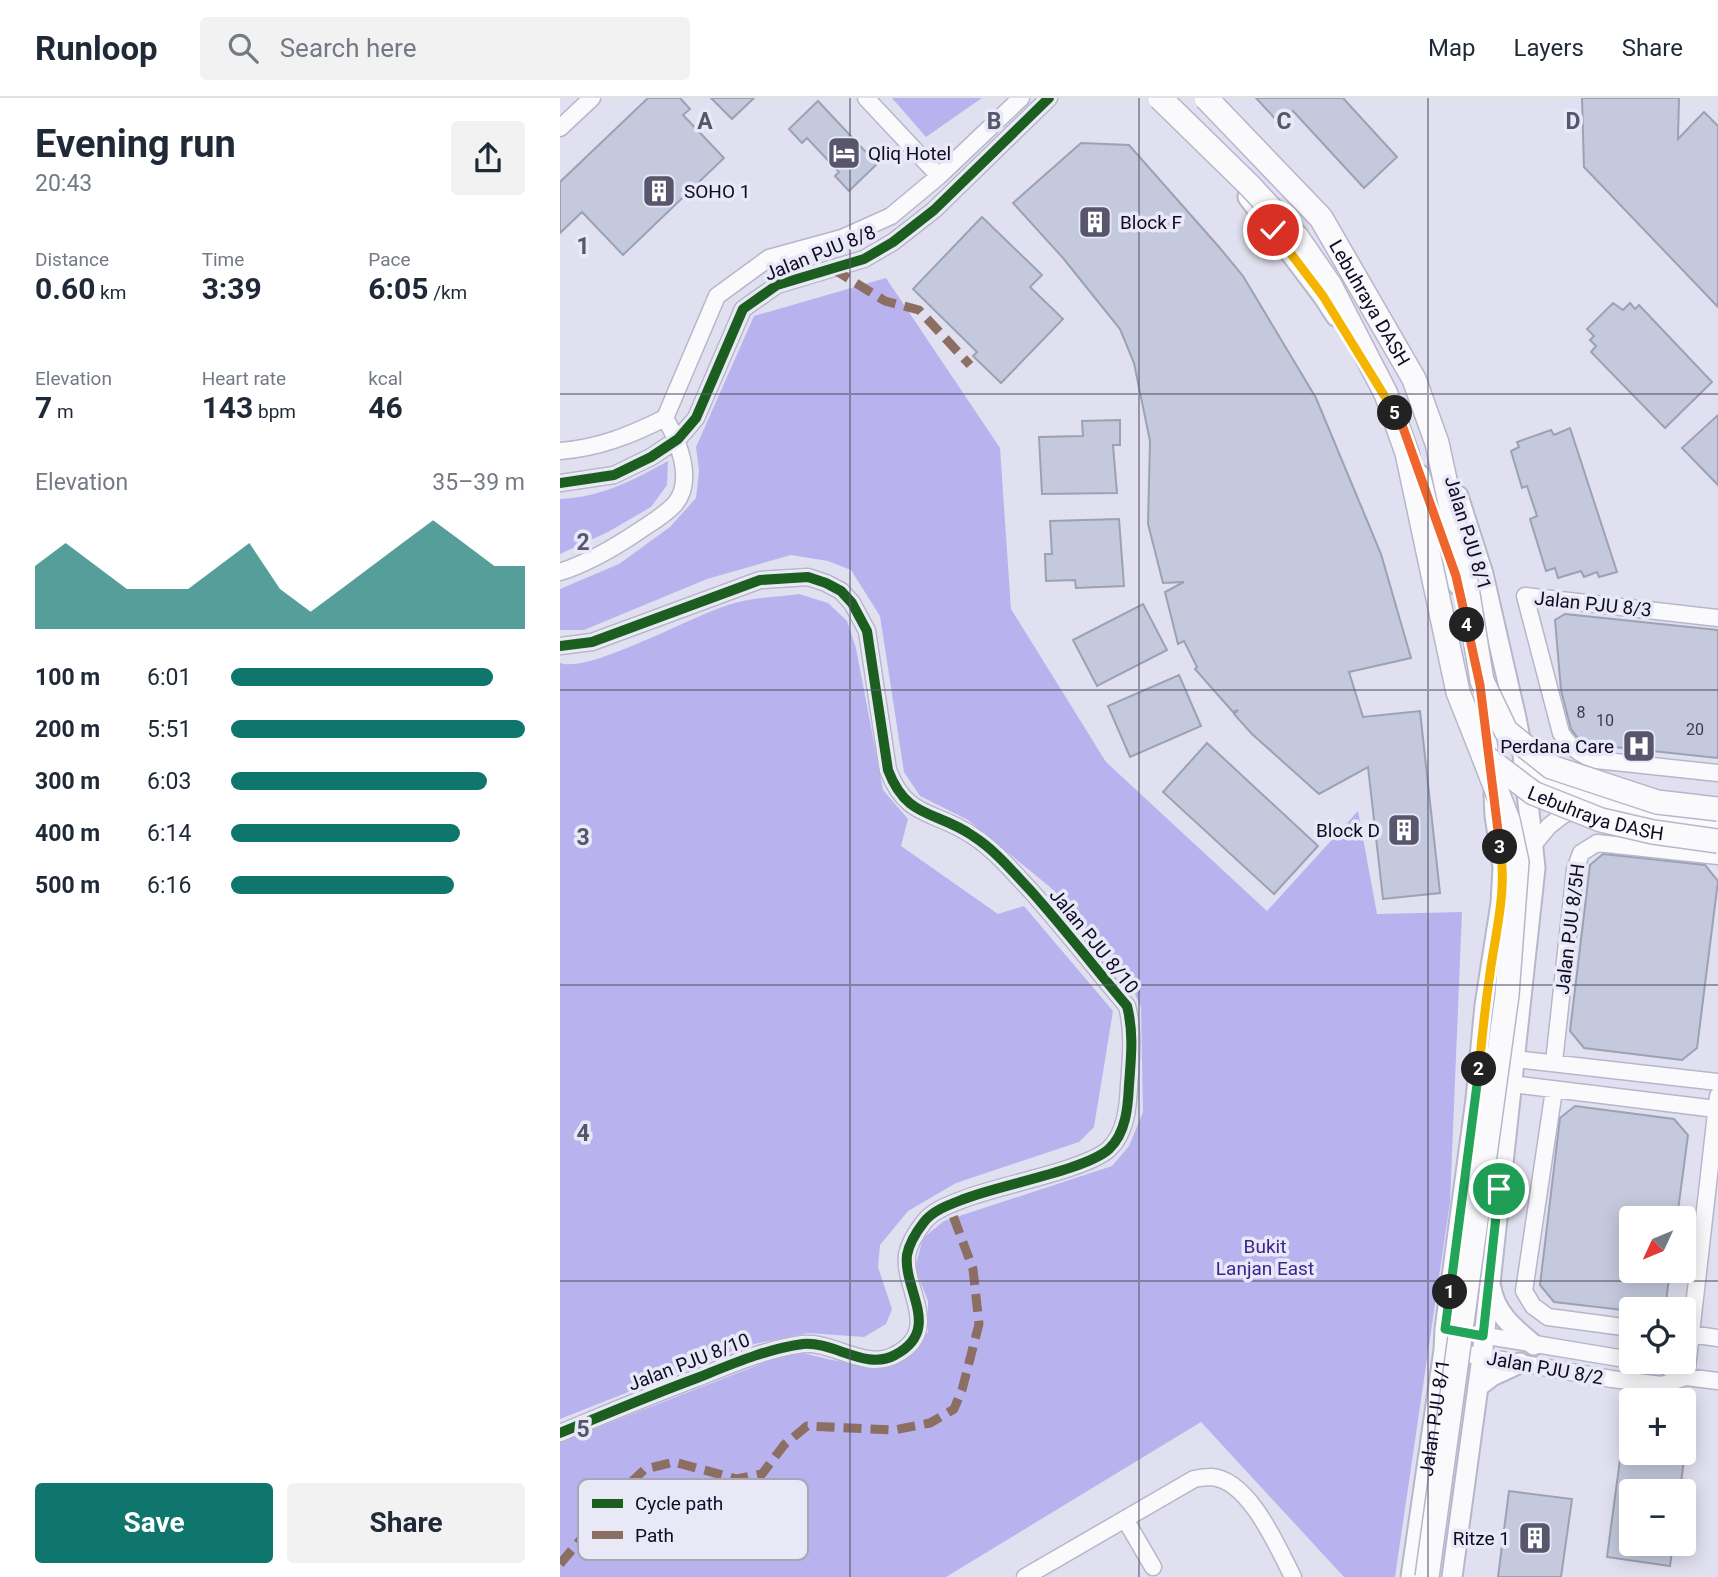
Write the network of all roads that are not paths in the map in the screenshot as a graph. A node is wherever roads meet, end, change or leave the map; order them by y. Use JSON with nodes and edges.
{"nodes":[{"id":1,"x":592,"y":98,"type":"edge"},
{"id":2,"x":866,"y":98,"type":"edge"},
{"id":3,"x":1021,"y":98,"type":"edge"},
{"id":4,"x":1049,"y":98,"type":"edge"},
{"id":5,"x":1158,"y":98,"type":"edge"},
{"id":6,"x":1207,"y":98,"type":"edge"},
{"id":7,"x":560,"y":128,"type":"edge"},
{"id":8,"x":939,"y":176,"type":"junction"},
{"id":9,"x":665,"y":418,"type":"junction"},
{"id":10,"x":678,"y":439,"type":"junction"},
{"id":11,"x":560,"y":452,"type":"edge"},
{"id":12,"x":560,"y":483,"type":"edge"},
{"id":13,"x":560,"y":572,"type":"edge"},
{"id":14,"x":1718,"y":618,"type":"edge"},
{"id":15,"x":560,"y":646,"type":"edge"},
{"id":16,"x":1483,"y":755,"type":"junction"},
{"id":17,"x":1523,"y":755,"type":"junction"},
{"id":18,"x":1718,"y":773,"type":"edge"},
{"id":19,"x":1718,"y":812,"type":"edge"},
{"id":20,"x":1718,"y":825,"type":"edge"},
{"id":21,"x":1718,"y":841,"type":"edge"},
{"id":22,"x":1534,"y":844,"type":"junction"},
{"id":23,"x":1718,"y":856,"type":"edge"},
{"id":24,"x":1515,"y":1059,"type":"junction"},
{"id":25,"x":1554,"y":1062,"type":"junction"},
{"id":26,"x":1718,"y":1082,"type":"edge"},
{"id":27,"x":1512,"y":1084,"type":"junction"},
{"id":28,"x":1554,"y":1090,"type":"junction"},
{"id":29,"x":1717,"y":1102,"type":"edge"},
{"id":30,"x":1713,"y":1177,"type":"edge"},
{"id":31,"x":1489,"y":1277,"type":"junction"},
{"id":32,"x":1693,"y":1297,"type":"edge"},
{"id":33,"x":1619,"y":1326,"type":"edge"},
{"id":34,"x":1445,"y":1329,"type":"junction"},
{"id":35,"x":1696,"y":1335,"type":"edge"},
{"id":36,"x":1483,"y":1336,"type":"junction"},
{"id":37,"x":1718,"y":1338,"type":"edge"},
{"id":38,"x":1534,"y":1345,"type":"junction"},
{"id":39,"x":1444,"y":1350,"type":"junction"},
{"id":40,"x":1482,"y":1357,"type":"junction"},
{"id":41,"x":1619,"y":1358,"type":"edge"},
{"id":42,"x":1520,"y":1363,"type":"junction"},
{"id":43,"x":1680,"y":1374,"type":"edge"},
{"id":44,"x":1686,"y":1374,"type":"edge"},
{"id":45,"x":1686,"y":1377,"type":"junction"},
{"id":46,"x":1718,"y":1381,"type":"edge"},
{"id":47,"x":1479,"y":1386,"type":"junction"},
{"id":48,"x":560,"y":1433,"type":"edge"},
{"id":49,"x":1125,"y":1519,"type":"junction"},
{"id":50,"x":1153,"y":1567,"type":"dead end"},
{"id":51,"x":1025,"y":1577,"type":"edge"},
{"id":52,"x":1293,"y":1577,"type":"edge"},
{"id":53,"x":1410,"y":1577,"type":"edge"},
{"id":54,"x":1427,"y":1577,"type":"edge"},
{"id":55,"x":1452,"y":1577,"type":"edge"}],
"edges":[{"from":1,"to":7,"type":"street"},
{"from":2,"to":8,"type":"street"},
{"from":3,"to":8,"type":"street","name":"Jalan PJU 8/8"},
{"from":4,"to":10,"type":"street","name":"Jalan PJU 8/8"},
{"from":5,"to":16,"type":"highway","name":"Lebuhraya DASH","bridge":true},
{"from":5,"to":34,"type":"main road","name":"Jalan PJU 8/1"},
{"from":6,"to":17,"type":"main road","name":"Jalan PJU 8/1"},
{"from":6,"to":19,"type":"highway","name":"Lebuhraya DASH","bridge":true},
{"from":8,"to":9,"type":"street","name":"Jalan PJU 8/8"},
{"from":9,"to":10,"type":"street"},
{"from":9,"to":11,"type":"street"},
{"from":10,"to":12,"type":"street","name":"Jalan PJU 8/8"},
{"from":10,"to":13,"type":"street"},
{"from":14,"to":18,"type":"street","name":"Jalan PJU 8/3"},
{"from":15,"to":48,"type":"street","name":"Jalan PJU 8/10"},
{"from":16,"to":21,"type":"highway","name":"Lebuhraya DASH","bridge":true},
{"from":16,"to":54,"type":"highway","bridge":true},
{"from":17,"to":19,"type":"street"},
{"from":17,"to":22,"type":"main road","name":"Jalan PJU 8/1"},
{"from":20,"to":22,"type":"street"},
{"from":22,"to":24,"type":"main road","name":"Jalan PJU 8/1"},
{"from":23,"to":25,"type":"street","name":"Jalan PJU 8/5H"},
{"from":24,"to":25,"type":"street"},
{"from":24,"to":27,"type":"main road","name":"Jalan PJU 8/1"},
{"from":25,"to":26,"type":"street"},
{"from":27,"to":28,"type":"street"},
{"from":27,"to":31,"type":"main road","name":"Jalan PJU 8/1"},
{"from":28,"to":29,"type":"street"},
{"from":28,"to":33,"type":"street"},
{"from":29,"to":30,"type":"street"},
{"from":30,"to":32,"type":"street"},
{"from":31,"to":36,"type":"main road","name":"Jalan PJU 8/1"},
{"from":31,"to":38,"type":"main road"},
{"from":34,"to":36,"type":"street","name":"Jalan PJU 8/2"},
{"from":34,"to":39,"type":"main road","name":"Jalan PJU 8/1"},
{"from":35,"to":37,"type":"street"},
{"from":36,"to":38,"type":"street","name":"Jalan PJU 8/2"},
{"from":36,"to":40,"type":"main road","name":"Jalan PJU 8/1"},
{"from":38,"to":41,"type":"street","name":"Jalan PJU 8/2"},
{"from":39,"to":40,"type":"street","name":"Jalan PJU 8/2"},
{"from":39,"to":53,"type":"main road","name":"Jalan PJU 8/1"},
{"from":40,"to":42,"type":"street","name":"Jalan PJU 8/2"},
{"from":40,"to":47,"type":"main road","name":"Jalan PJU 8/1"},
{"from":42,"to":45,"type":"street","name":"Jalan PJU 8/2"},
{"from":42,"to":47,"type":"main road"},
{"from":43,"to":45,"type":"street","name":"Jalan PJU 8/2"},
{"from":44,"to":45,"type":"street"},
{"from":45,"to":46,"type":"street","name":"Jalan PJU 8/2"},
{"from":47,"to":55,"type":"main road","name":"Jalan PJU 8/1"},
{"from":49,"to":50,"type":"street"},
{"from":49,"to":51,"type":"street"},
{"from":49,"to":52,"type":"street"}]}
